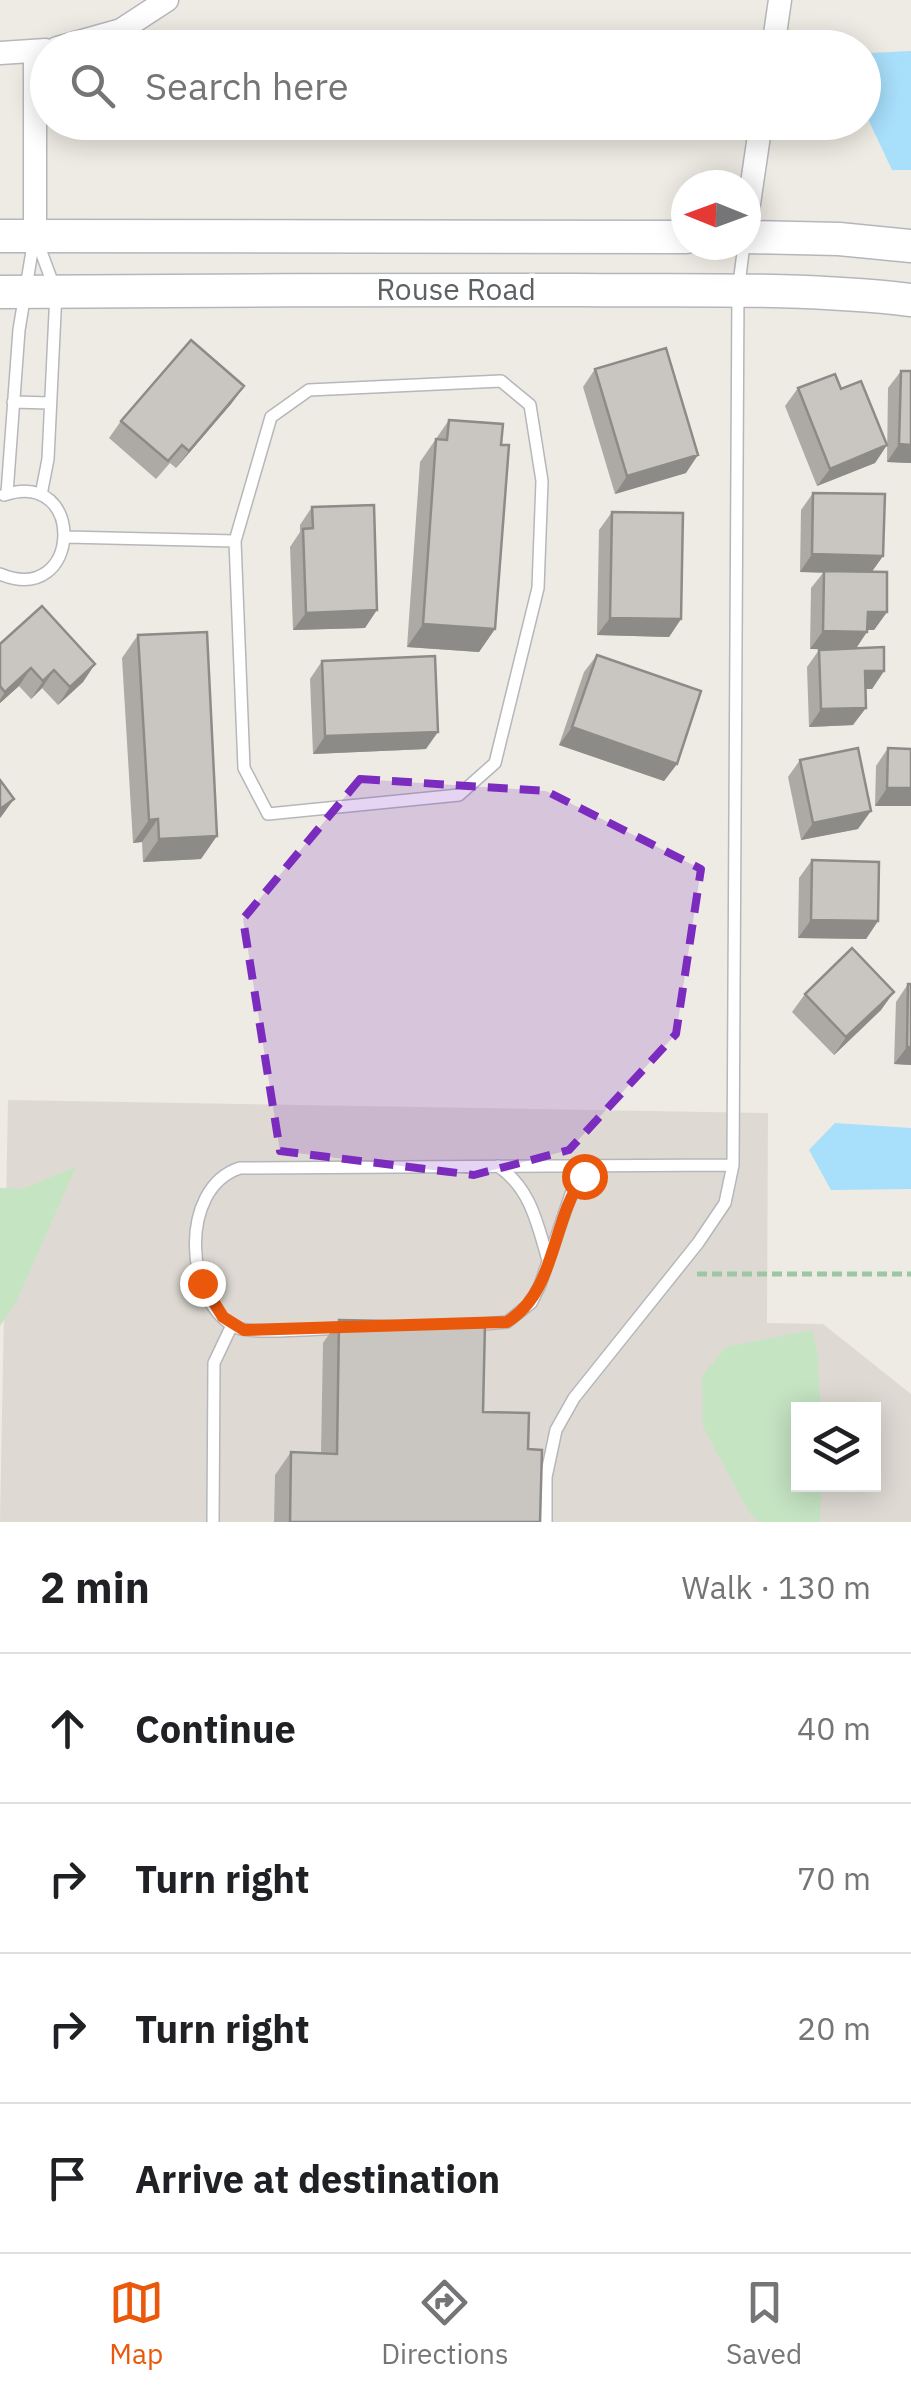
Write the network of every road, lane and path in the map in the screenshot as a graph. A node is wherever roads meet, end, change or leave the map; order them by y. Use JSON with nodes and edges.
{"nodes":[{"id":1,"x":166,"y":0,"type":"edge"},
{"id":2,"x":780,"y":0,"type":"edge"},
{"id":3,"x":121,"y":30,"type":"edge"},
{"id":4,"x":776,"y":30,"type":"edge"},
{"id":5,"x":30,"y":51,"type":"edge"},
{"id":6,"x":0,"y":53,"type":"edge"},
{"id":7,"x":41,"y":140,"type":"edge"},
{"id":8,"x":758,"y":140,"type":"edge"},
{"id":9,"x":754,"y":170,"type":"edge"},
{"id":10,"x":35,"y":235,"type":"junction"},
{"id":11,"x":0,"y":236,"type":"edge"},
{"id":12,"x":671,"y":237,"type":"edge"},
{"id":13,"x":761,"y":237,"type":"edge"},
{"id":14,"x":911,"y":246,"type":"edge"},
{"id":15,"x":742,"y":260,"type":"edge"},
{"id":16,"x":738,"y":291,"type":"junction"},
{"id":17,"x":28,"y":292,"type":"edge"},
{"id":18,"x":911,"y":300,"type":"edge"},
{"id":19,"x":13,"y":402,"type":"junction"},
{"id":20,"x":50,"y":403,"type":"junction"},
{"id":21,"x":41,"y":494,"type":"junction"},
{"id":22,"x":3,"y":495,"type":"edge"},
{"id":23,"x":66,"y":538,"type":"junction"},
{"id":24,"x":235,"y":541,"type":"junction"},
{"id":25,"x":0,"y":574,"type":"edge"},
{"id":26,"x":496,"y":1165,"type":"junction"},
{"id":27,"x":598,"y":1165,"type":"junction"},
{"id":28,"x":733,"y":1165,"type":"junction"},
{"id":29,"x":548,"y":1260,"type":"junction"},
{"id":30,"x":674,"y":1273,"type":"junction"},
{"id":31,"x":911,"y":1274,"type":"edge"},
{"id":32,"x":458,"y":1325,"type":"edge"},
{"id":33,"x":232,"y":1326,"type":"junction"},
{"id":34,"x":359,"y":1328,"type":"edge"},
{"id":35,"x":213,"y":1522,"type":"edge"},
{"id":36,"x":546,"y":1522,"type":"edge"}],
"edges":[{"from":1,"to":3,"type":"street"},
{"from":2,"to":4,"type":"street"},
{"from":5,"to":6,"type":"street"},
{"from":7,"to":10,"type":"street"},
{"from":8,"to":9,"type":"street"},
{"from":10,"to":11,"type":"street","name":"Rouse Road"},
{"from":10,"to":12,"type":"street","name":"Rouse Road"},
{"from":10,"to":17,"type":"lane"},
{"from":10,"to":17,"type":"lane"},
{"from":13,"to":14,"type":"street"},
{"from":15,"to":16,"type":"lane"},
{"from":16,"to":17,"type":"street","name":"Rouse Road"},
{"from":16,"to":18,"type":"street","name":"Rouse Road"},
{"from":16,"to":28,"type":"lane"},
{"from":17,"to":19,"type":"lane"},
{"from":17,"to":20,"type":"lane"},
{"from":19,"to":20,"type":"lane"},
{"from":19,"to":22,"type":"lane"},
{"from":20,"to":21,"type":"lane"},
{"from":21,"to":22,"type":"lane"},
{"from":21,"to":23,"type":"lane"},
{"from":23,"to":24,"type":"lane"},
{"from":23,"to":25,"type":"lane"},
{"from":24,"to":24,"type":"lane"},
{"from":26,"to":27,"type":"lane"},
{"from":26,"to":29,"type":"lane"},
{"from":26,"to":33,"type":"lane"},
{"from":27,"to":28,"type":"lane"},
{"from":27,"to":29,"type":"lane"},
{"from":28,"to":30,"type":"lane"},
{"from":29,"to":32,"type":"lane"},
{"from":30,"to":31,"type":"path"},
{"from":30,"to":36,"type":"lane"},
{"from":33,"to":34,"type":"lane"},
{"from":33,"to":35,"type":"lane"}]}
